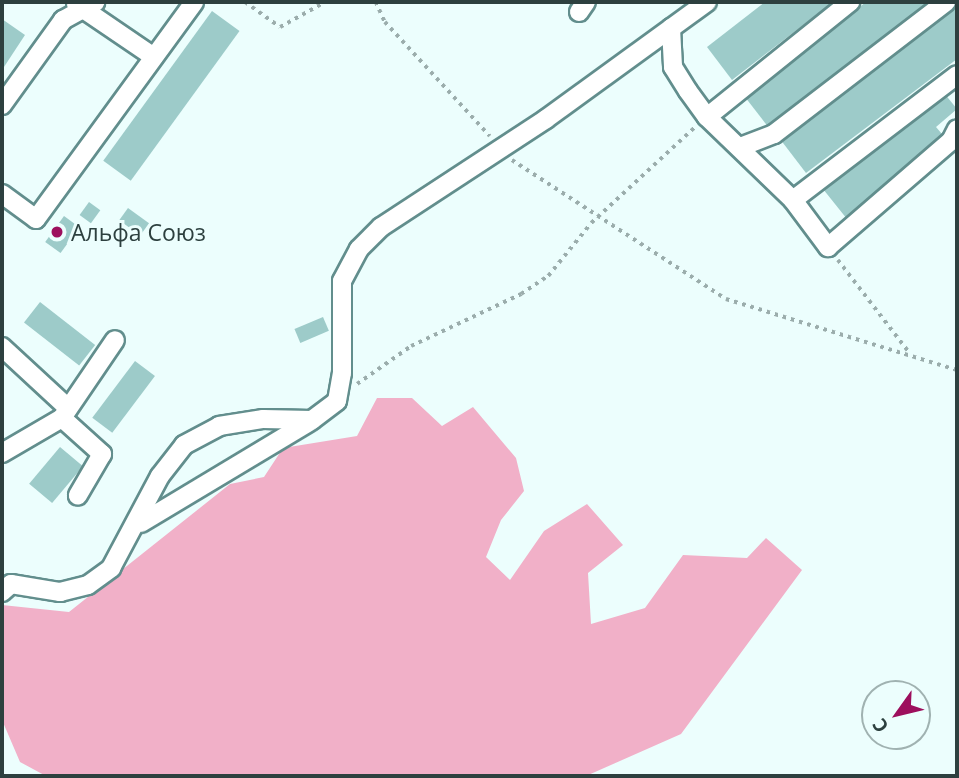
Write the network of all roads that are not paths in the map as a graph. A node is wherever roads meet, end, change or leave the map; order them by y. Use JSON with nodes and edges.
{"nodes":[{"id":1,"x":194,"y":2,"type":"edge"},
{"id":2,"x":707,"y":2,"type":"edge"},
{"id":3,"x":850,"y":2,"type":"edge"},
{"id":4,"x":946,"y":2,"type":"edge"},
{"id":5,"x":83,"y":4,"type":"edge"},
{"id":6,"x":671,"y":28,"type":"junction"},
{"id":7,"x":641,"y":49,"type":"junction"},
{"id":8,"x":154,"y":57,"type":"junction"},
{"id":9,"x":673,"y":67,"type":"junction"},
{"id":10,"x":957,"y":75,"type":"edge"},
{"id":11,"x":2,"y":105,"type":"edge"},
{"id":12,"x":707,"y":117,"type":"junction"},
{"id":13,"x":957,"y":129,"type":"edge"},
{"id":14,"x":743,"y":146,"type":"junction"},
{"id":15,"x":2,"y":194,"type":"edge"},
{"id":16,"x":793,"y":200,"type":"junction"},
{"id":17,"x":115,"y":340,"type":"dead end"},
{"id":18,"x":2,"y":348,"type":"edge"},
{"id":19,"x":65,"y":413,"type":"junction"},
{"id":20,"x":312,"y":420,"type":"junction"},
{"id":21,"x":2,"y":453,"type":"edge"},
{"id":22,"x":78,"y":495,"type":"dead end"},
{"id":23,"x":138,"y":525,"type":"junction"},
{"id":24,"x":5,"y":586,"type":"edge"}],
"edges":[{"from":1,"to":8,"type":"street"},
{"from":2,"to":6,"type":"street"},
{"from":3,"to":12,"type":"street"},
{"from":4,"to":14,"type":"street"},
{"from":5,"to":8,"type":"street"},
{"from":5,"to":11,"type":"street"},
{"from":6,"to":7,"type":"street"},
{"from":6,"to":9,"type":"street"},
{"from":7,"to":9,"type":"street"},
{"from":7,"to":20,"type":"street"},
{"from":8,"to":15,"type":"street"},
{"from":9,"to":12,"type":"street"},
{"from":10,"to":16,"type":"street"},
{"from":12,"to":14,"type":"street"},
{"from":13,"to":16,"type":"street"},
{"from":14,"to":16,"type":"street"},
{"from":17,"to":19,"type":"street"},
{"from":18,"to":19,"type":"street"},
{"from":19,"to":21,"type":"street"},
{"from":19,"to":22,"type":"street"},
{"from":20,"to":23,"type":"street"},
{"from":20,"to":23,"type":"street"},
{"from":23,"to":24,"type":"street"}]}
